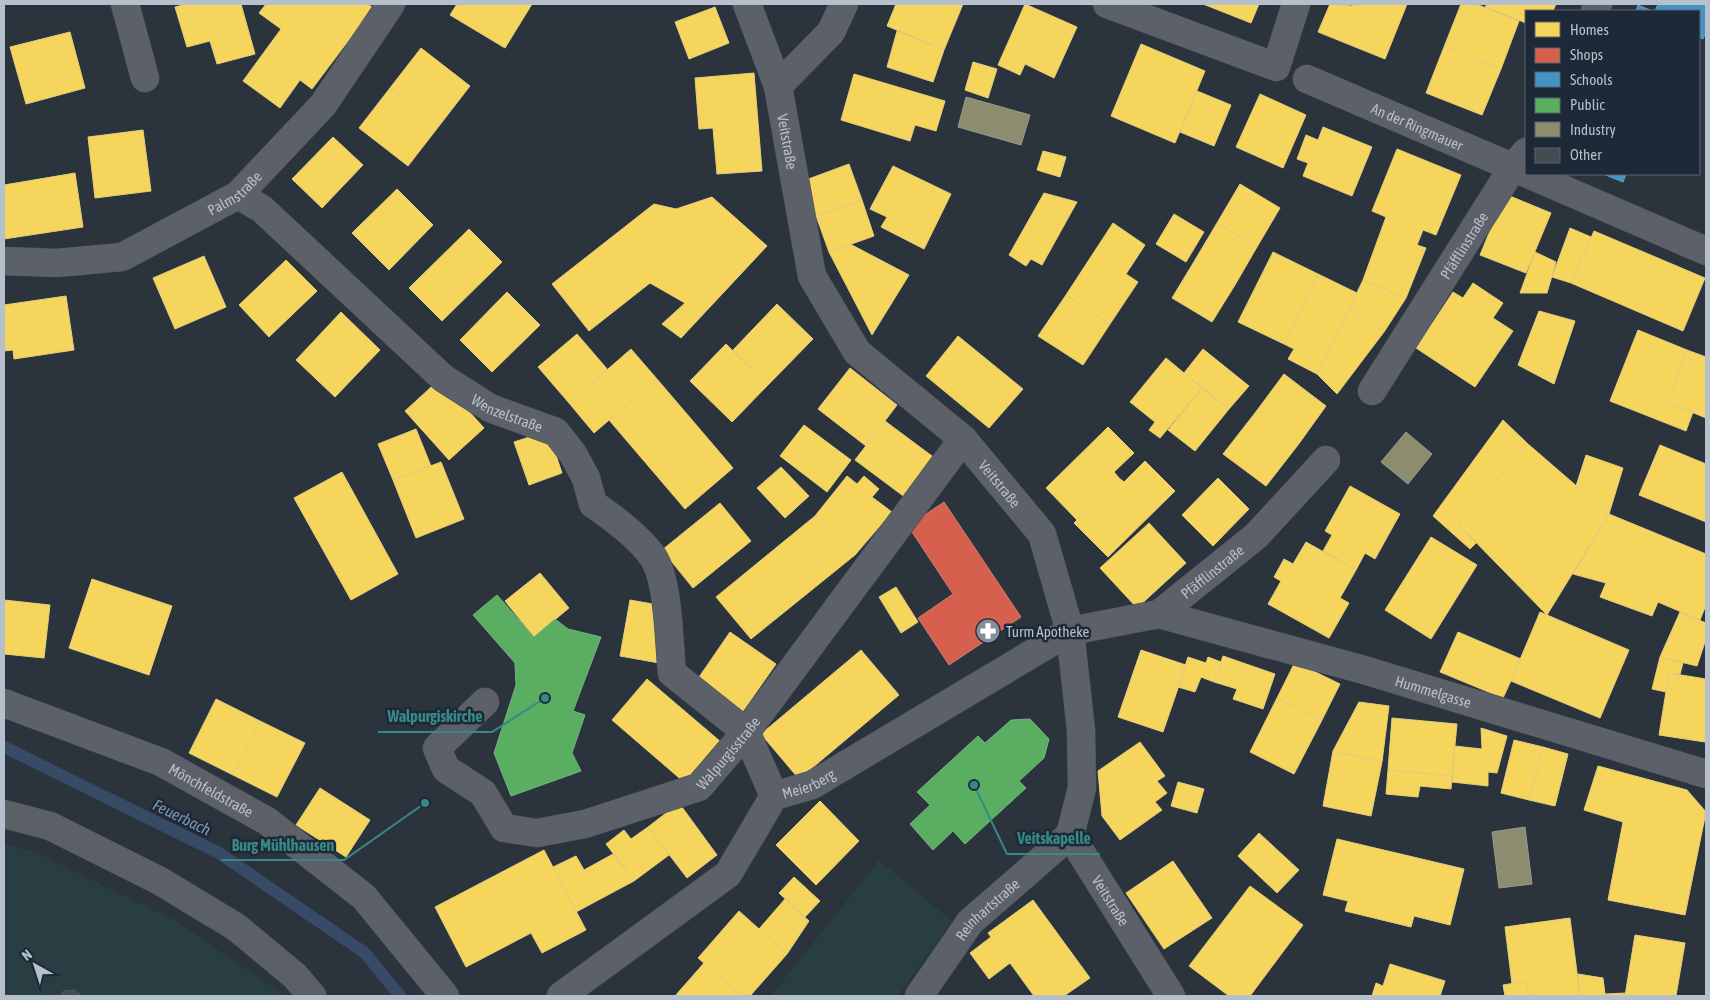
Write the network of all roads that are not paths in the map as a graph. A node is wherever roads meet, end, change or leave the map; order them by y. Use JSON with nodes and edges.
{"nodes":[{"id":1,"x":125,"y":4,"type":"edge"},
{"id":2,"x":391,"y":4,"type":"edge"},
{"id":3,"x":747,"y":4,"type":"edge"},
{"id":4,"x":844,"y":4,"type":"edge"},
{"id":5,"x":1107,"y":4,"type":"edge"},
{"id":6,"x":1296,"y":4,"type":"edge"},
{"id":7,"x":145,"y":78,"type":"dead end"},
{"id":8,"x":1307,"y":79,"type":"dead end"},
{"id":9,"x":778,"y":86,"type":"junction"},
{"id":10,"x":1523,"y":167,"type":"edge"},
{"id":11,"x":1540,"y":175,"type":"edge"},
{"id":12,"x":238,"y":195,"type":"junction"},
{"id":13,"x":1706,"y":251,"type":"edge"},
{"id":14,"x":4,"y":261,"type":"edge"},
{"id":15,"x":1372,"y":391,"type":"dead end"},
{"id":16,"x":963,"y":439,"type":"junction"},
{"id":17,"x":1326,"y":460,"type":"dead end"},
{"id":18,"x":1159,"y":614,"type":"junction"},
{"id":19,"x":1070,"y":631,"type":"junction"},
{"id":20,"x":485,"y":702,"type":"dead end"},
{"id":21,"x":4,"y":703,"type":"edge"},
{"id":22,"x":746,"y":732,"type":"junction"},
{"id":23,"x":1706,"y":774,"type":"edge"},
{"id":24,"x":774,"y":796,"type":"junction"},
{"id":25,"x":4,"y":814,"type":"edge"},
{"id":26,"x":1070,"y":835,"type":"junction"},
{"id":27,"x":312,"y":996,"type":"edge"},
{"id":28,"x":446,"y":996,"type":"edge"},
{"id":29,"x":561,"y":996,"type":"edge"},
{"id":30,"x":919,"y":996,"type":"edge"},
{"id":31,"x":1171,"y":996,"type":"edge"}],
"edges":[{"from":1,"to":7,"type":"street"},
{"from":2,"to":12,"type":"street","name":"Palmstraße"},
{"from":3,"to":9,"type":"street","name":"Veitstraße"},
{"from":4,"to":9,"type":"street"},
{"from":5,"to":6,"type":"street"},
{"from":8,"to":10,"type":"street","name":"An der Ringmauer"},
{"from":9,"to":16,"type":"street","name":"Veitstraße"},
{"from":10,"to":15,"type":"street","name":"Pfäfflinstraße"},
{"from":11,"to":13,"type":"street","name":"An der Ringmauer"},
{"from":12,"to":14,"type":"street","name":"Palmstraße"},
{"from":12,"to":22,"type":"street","name":"Wenzelstraße"},
{"from":16,"to":19,"type":"street","name":"Veitstraße"},
{"from":16,"to":22,"type":"street","name":"Walpurgisstraße"},
{"from":17,"to":18,"type":"street","name":"Pfäfflinstraße"},
{"from":18,"to":19,"type":"street","name":"Pfäfflinstraße"},
{"from":18,"to":23,"type":"street","name":"Hummelgasse"},
{"from":19,"to":24,"type":"street","name":"Meierberg"},
{"from":19,"to":26,"type":"street","name":"Veitstraße"},
{"from":20,"to":22,"type":"street","name":"Walpurgisstraße"},
{"from":21,"to":28,"type":"street","name":"Mönchfeldstraße"},
{"from":22,"to":24,"type":"street","name":"Wenzelstraße"},
{"from":24,"to":29,"type":"street","name":"Meierberg"},
{"from":25,"to":27,"type":"main road"},
{"from":26,"to":30,"type":"street","name":"Reinhartstraße"},
{"from":26,"to":31,"type":"street","name":"Veitstraße"}]}
